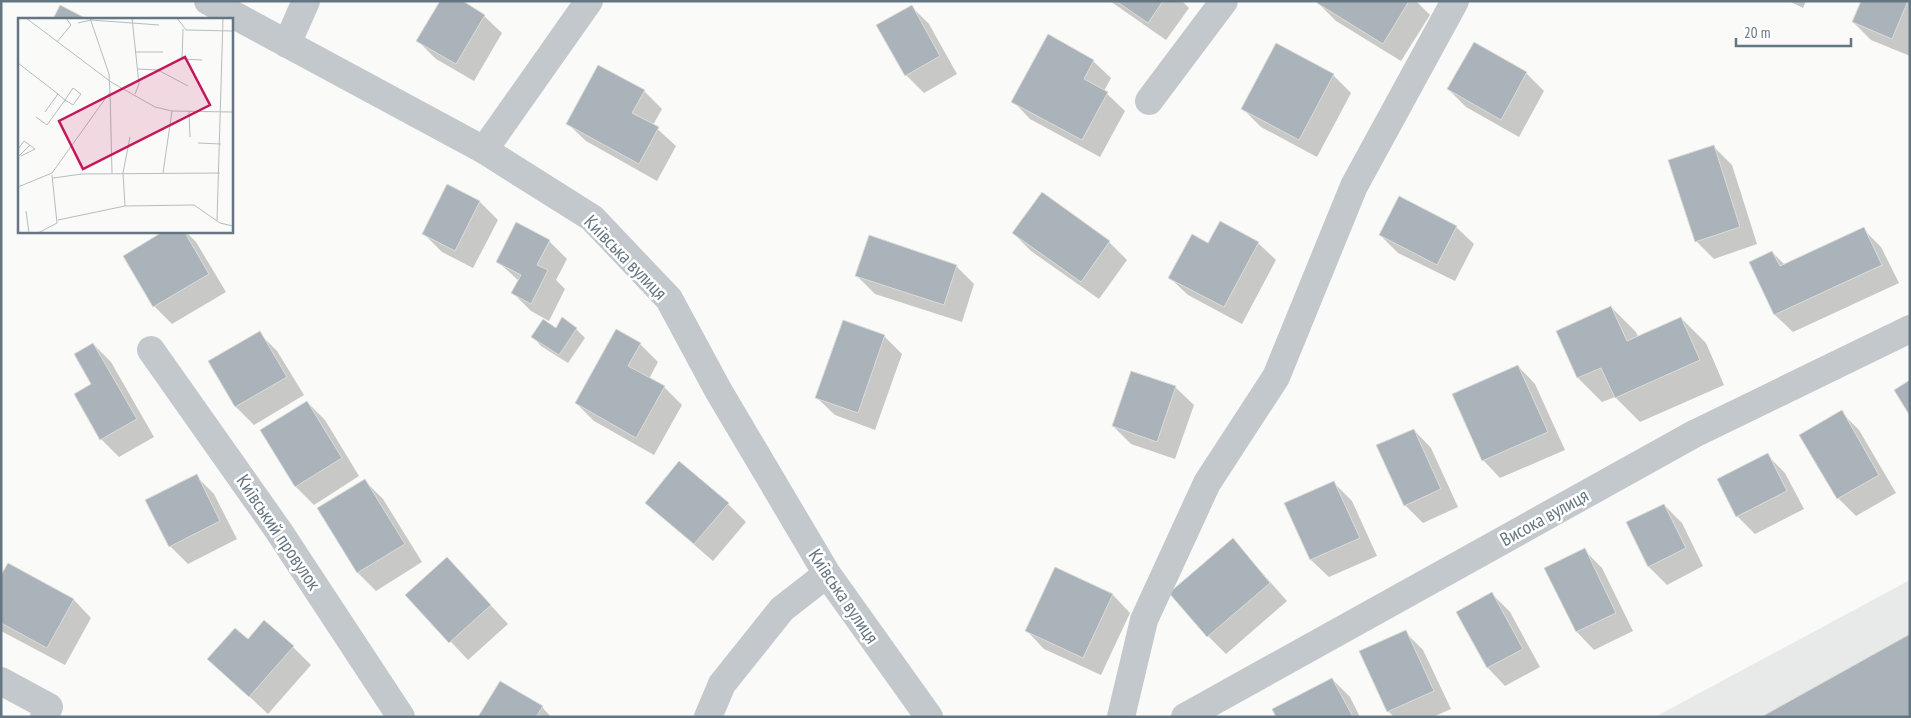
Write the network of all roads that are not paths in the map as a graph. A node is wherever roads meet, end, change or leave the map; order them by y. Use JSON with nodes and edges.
{"nodes":[{"id":1,"x":208,"y":1,"type":"edge"},
{"id":2,"x":306,"y":1,"type":"edge"},
{"id":3,"x":588,"y":1,"type":"edge"},
{"id":4,"x":1224,"y":1,"type":"edge"},
{"id":5,"x":1455,"y":1,"type":"edge"},
{"id":6,"x":287,"y":44,"type":"junction"},
{"id":7,"x":1149,"y":100,"type":"dead end"},
{"id":8,"x":484,"y":150,"type":"junction"},
{"id":9,"x":1910,"y":329,"type":"edge"},
{"id":10,"x":152,"y":350,"type":"dead end"},
{"id":11,"x":827,"y":574,"type":"junction"},
{"id":12,"x":1,"y":681,"type":"edge"},
{"id":13,"x":44,"y":717,"type":"edge"},
{"id":14,"x":402,"y":717,"type":"edge"},
{"id":15,"x":708,"y":717,"type":"edge"},
{"id":16,"x":929,"y":717,"type":"edge"},
{"id":17,"x":1121,"y":717,"type":"edge"},
{"id":18,"x":1185,"y":717,"type":"edge"}],
"edges":[{"from":1,"to":6,"type":"street","name":"Київська вулиця"},
{"from":2,"to":6,"type":"street"},
{"from":3,"to":8,"type":"street"},
{"from":4,"to":7,"type":"street"},
{"from":5,"to":17,"type":"street"},
{"from":6,"to":8,"type":"street","name":"Київська вулиця"},
{"from":8,"to":11,"type":"street","name":"Київська вулиця"},
{"from":9,"to":18,"type":"street","name":"Висока вулиця"},
{"from":10,"to":14,"type":"street","name":"Київський провулок"},
{"from":11,"to":15,"type":"street"},
{"from":11,"to":16,"type":"street","name":"Київська вулиця"},
{"from":12,"to":13,"type":"street"}]}
